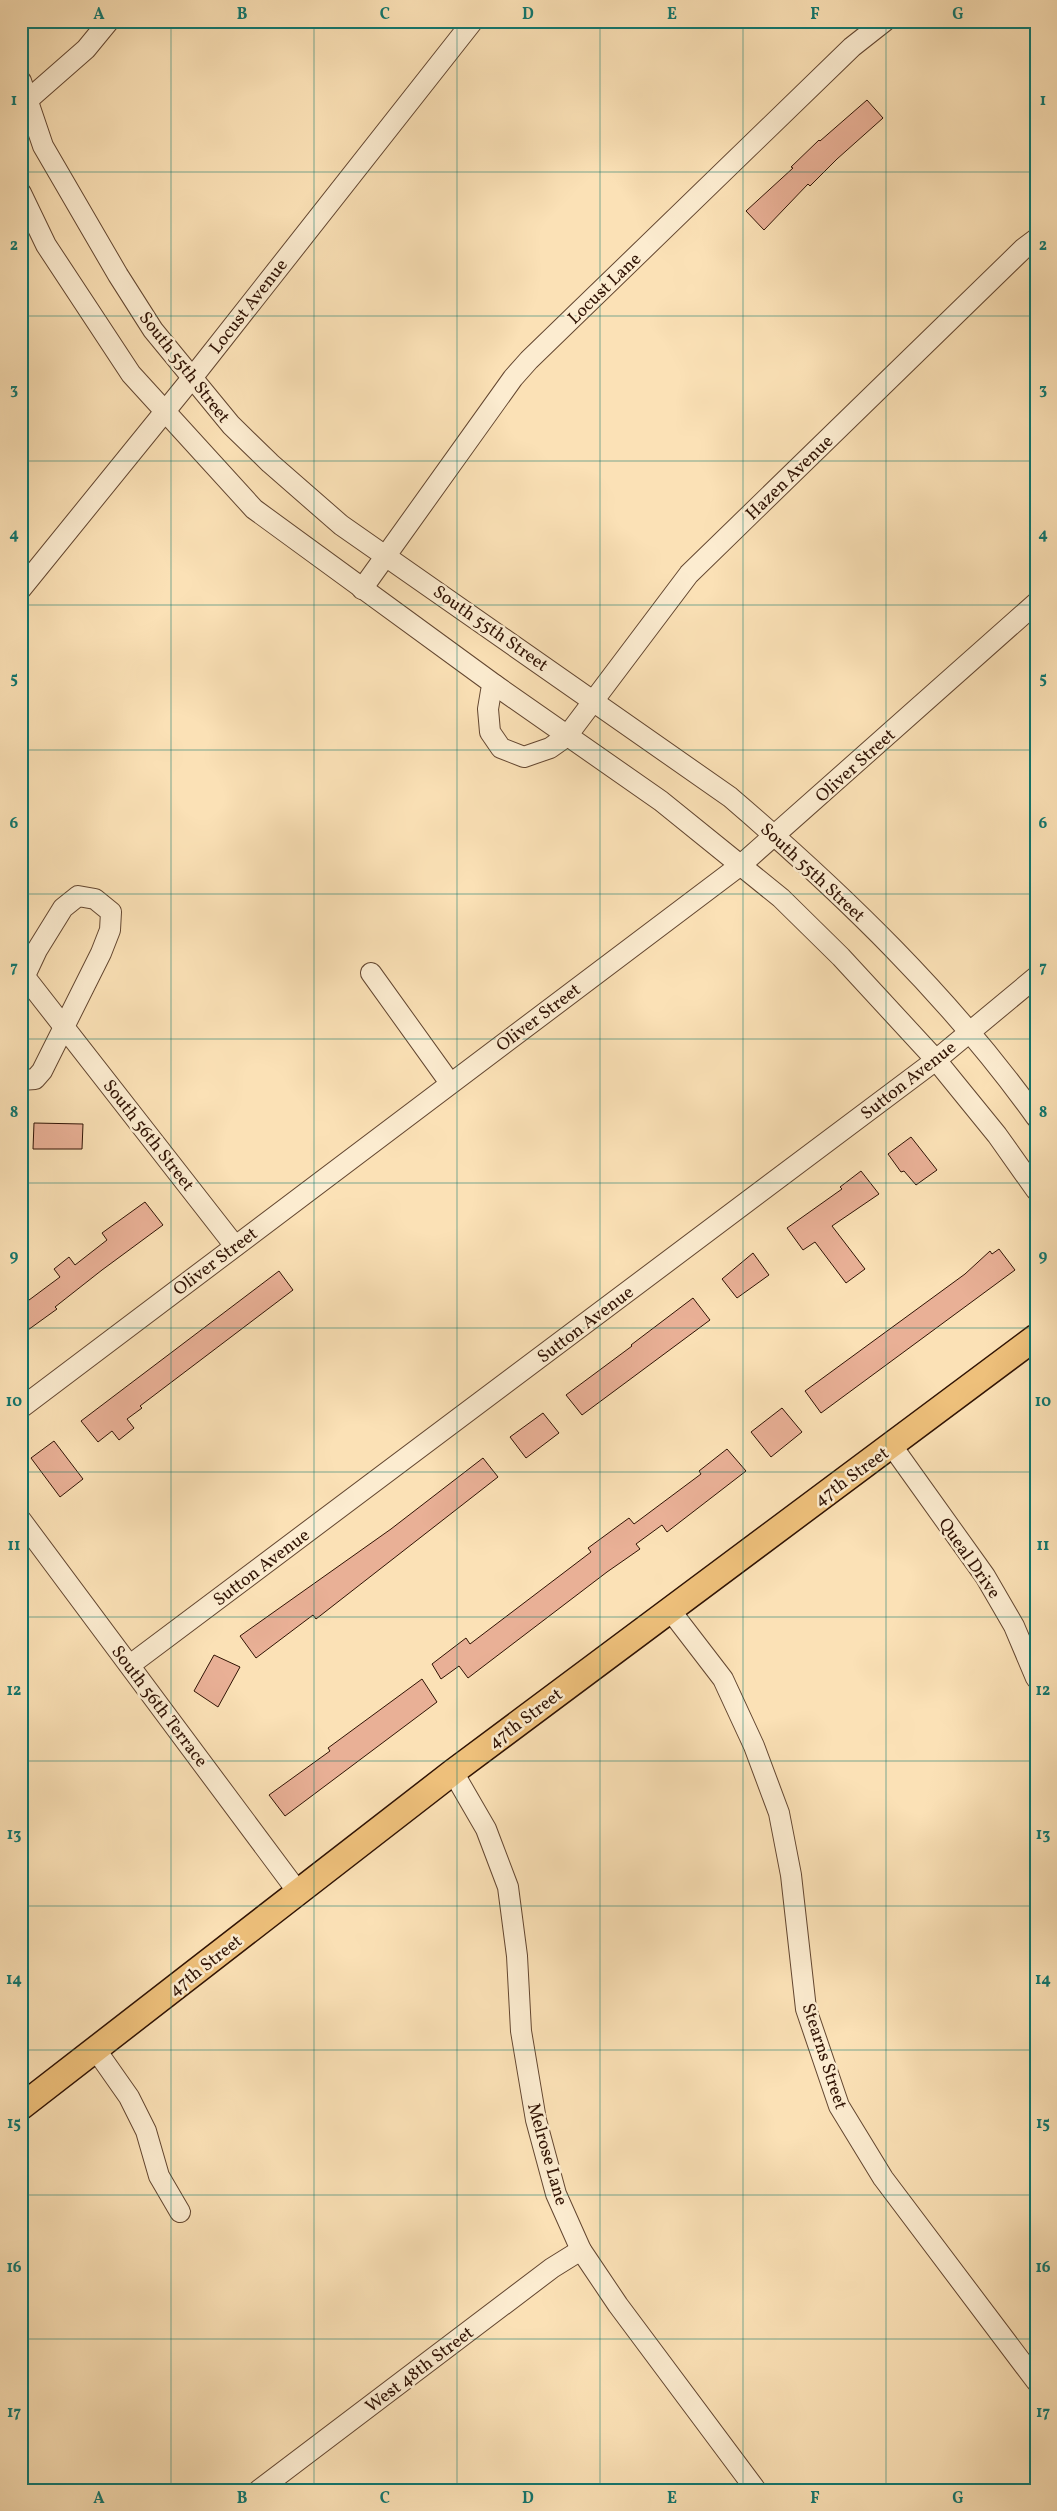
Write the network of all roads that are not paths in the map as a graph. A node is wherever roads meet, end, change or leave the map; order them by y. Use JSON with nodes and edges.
{"nodes":[{"id":1,"x":108,"y":21,"type":"edge"},
{"id":2,"x":473,"y":21,"type":"edge"},
{"id":3,"x":885,"y":21,"type":"edge"},
{"id":4,"x":21,"y":81,"type":"edge"},
{"id":5,"x":24,"y":104,"type":"edge"},
{"id":6,"x":21,"y":193,"type":"edge"},
{"id":7,"x":1036,"y":239,"type":"edge"},
{"id":8,"x":192,"y":378,"type":"junction"},
{"id":9,"x":165,"y":410,"type":"junction"},
{"id":10,"x":386,"y":554,"type":"junction"},
{"id":11,"x":21,"y":589,"type":"edge"},
{"id":12,"x":362,"y":589,"type":"junction"},
{"id":13,"x":1036,"y":602,"type":"edge"},
{"id":14,"x":495,"y":685,"type":"junction"},
{"id":15,"x":593,"y":700,"type":"junction"},
{"id":16,"x":567,"y":736,"type":"junction"},
{"id":17,"x":775,"y":836,"type":"junction"},
{"id":18,"x":742,"y":864,"type":"junction"},
{"id":19,"x":371,"y":972,"type":"dead end"},
{"id":20,"x":1036,"y":977,"type":"edge"},
{"id":21,"x":23,"y":980,"type":"edge"},
{"id":22,"x":64,"y":1026,"type":"junction"},
{"id":23,"x":970,"y":1031,"type":"junction"},
{"id":24,"x":936,"y":1060,"type":"junction"},
{"id":25,"x":21,"y":1080,"type":"edge"},
{"id":26,"x":450,"y":1083,"type":"junction"},
{"id":27,"x":1036,"y":1117,"type":"edge"},
{"id":28,"x":1036,"y":1190,"type":"edge"},
{"id":29,"x":235,"y":1246,"type":"junction"},
{"id":30,"x":1036,"y":1337,"type":"edge"},
{"id":31,"x":21,"y":1408,"type":"edge"},
{"id":32,"x":892,"y":1446,"type":"junction"},
{"id":33,"x":21,"y":1520,"type":"edge"},
{"id":34,"x":670,"y":1610,"type":"junction"},
{"id":35,"x":130,"y":1666,"type":"junction"},
{"id":36,"x":1036,"y":1678,"type":"edge"},
{"id":37,"x":453,"y":1772,"type":"junction"},
{"id":38,"x":298,"y":1892,"type":"junction"},
{"id":39,"x":96,"y":2050,"type":"junction"},
{"id":40,"x":21,"y":2107,"type":"edge"},
{"id":41,"x":180,"y":2212,"type":"dead end"},
{"id":42,"x":581,"y":2250,"type":"junction"},
{"id":43,"x":1036,"y":2381,"type":"edge"},
{"id":44,"x":259,"y":2490,"type":"edge"},
{"id":45,"x":756,"y":2490,"type":"edge"}],
"edges":[{"from":1,"to":5,"type":"street"},
{"from":2,"to":8,"type":"street","name":"Locust Avenue"},
{"from":3,"to":10,"type":"street","name":"Locust Lane"},
{"from":4,"to":5,"type":"street","name":"South 55th Street"},
{"from":5,"to":8,"type":"street","name":"South 55th Street"},
{"from":6,"to":9,"type":"street"},
{"from":7,"to":15,"type":"street","name":"Hazen Avenue"},
{"from":8,"to":9,"type":"street","name":"Locust Avenue"},
{"from":8,"to":10,"type":"street","name":"South 55th Street"},
{"from":9,"to":11,"type":"street","name":"Locust Avenue"},
{"from":9,"to":12,"type":"street"},
{"from":10,"to":12,"type":"street","name":"Locust Lane"},
{"from":10,"to":15,"type":"street","name":"South 55th Street"},
{"from":12,"to":14,"type":"street"},
{"from":13,"to":17,"type":"street","name":"Oliver Street"},
{"from":14,"to":16,"type":"street"},
{"from":14,"to":16,"type":"street"},
{"from":15,"to":16,"type":"street","name":"Hazen Avenue"},
{"from":15,"to":17,"type":"street","name":"South 55th Street"},
{"from":16,"to":18,"type":"street"},
{"from":17,"to":18,"type":"street","name":"Oliver Street"},
{"from":17,"to":23,"type":"street","name":"South 55th Street"},
{"from":18,"to":24,"type":"street"},
{"from":18,"to":26,"type":"street","name":"Oliver Street"},
{"from":19,"to":26,"type":"street"},
{"from":20,"to":23,"type":"street","name":"Sutton Avenue"},
{"from":21,"to":22,"type":"street","name":"South 56th Street"},
{"from":21,"to":22,"type":"street","name":"South 56th Street"},
{"from":22,"to":25,"type":"street","name":"South 56th Street"},
{"from":22,"to":29,"type":"street","name":"South 56th Street"},
{"from":23,"to":24,"type":"street","name":"Sutton Avenue"},
{"from":23,"to":27,"type":"street","name":"South 55th Street"},
{"from":24,"to":28,"type":"street"},
{"from":24,"to":35,"type":"street","name":"Sutton Avenue"},
{"from":26,"to":29,"type":"street","name":"Oliver Street"},
{"from":29,"to":31,"type":"street","name":"Oliver Street"},
{"from":30,"to":32,"type":"main road","name":"47th Street"},
{"from":32,"to":34,"type":"main road","name":"47th Street"},
{"from":32,"to":36,"type":"street","name":"Queal Drive"},
{"from":33,"to":35,"type":"street","name":"South 56th Terrace"},
{"from":34,"to":37,"type":"main road","name":"47th Street"},
{"from":34,"to":43,"type":"street","name":"Stearns Street"},
{"from":35,"to":38,"type":"street","name":"South 56th Terrace"},
{"from":37,"to":38,"type":"main road","name":"47th Street"},
{"from":37,"to":42,"type":"street","name":"Melrose Lane"},
{"from":38,"to":39,"type":"main road","name":"47th Street"},
{"from":39,"to":40,"type":"main road","name":"47th Street"},
{"from":39,"to":41,"type":"street"},
{"from":42,"to":44,"type":"street","name":"West 48th Street"},
{"from":42,"to":45,"type":"street","name":"Melrose Lane"}]}
